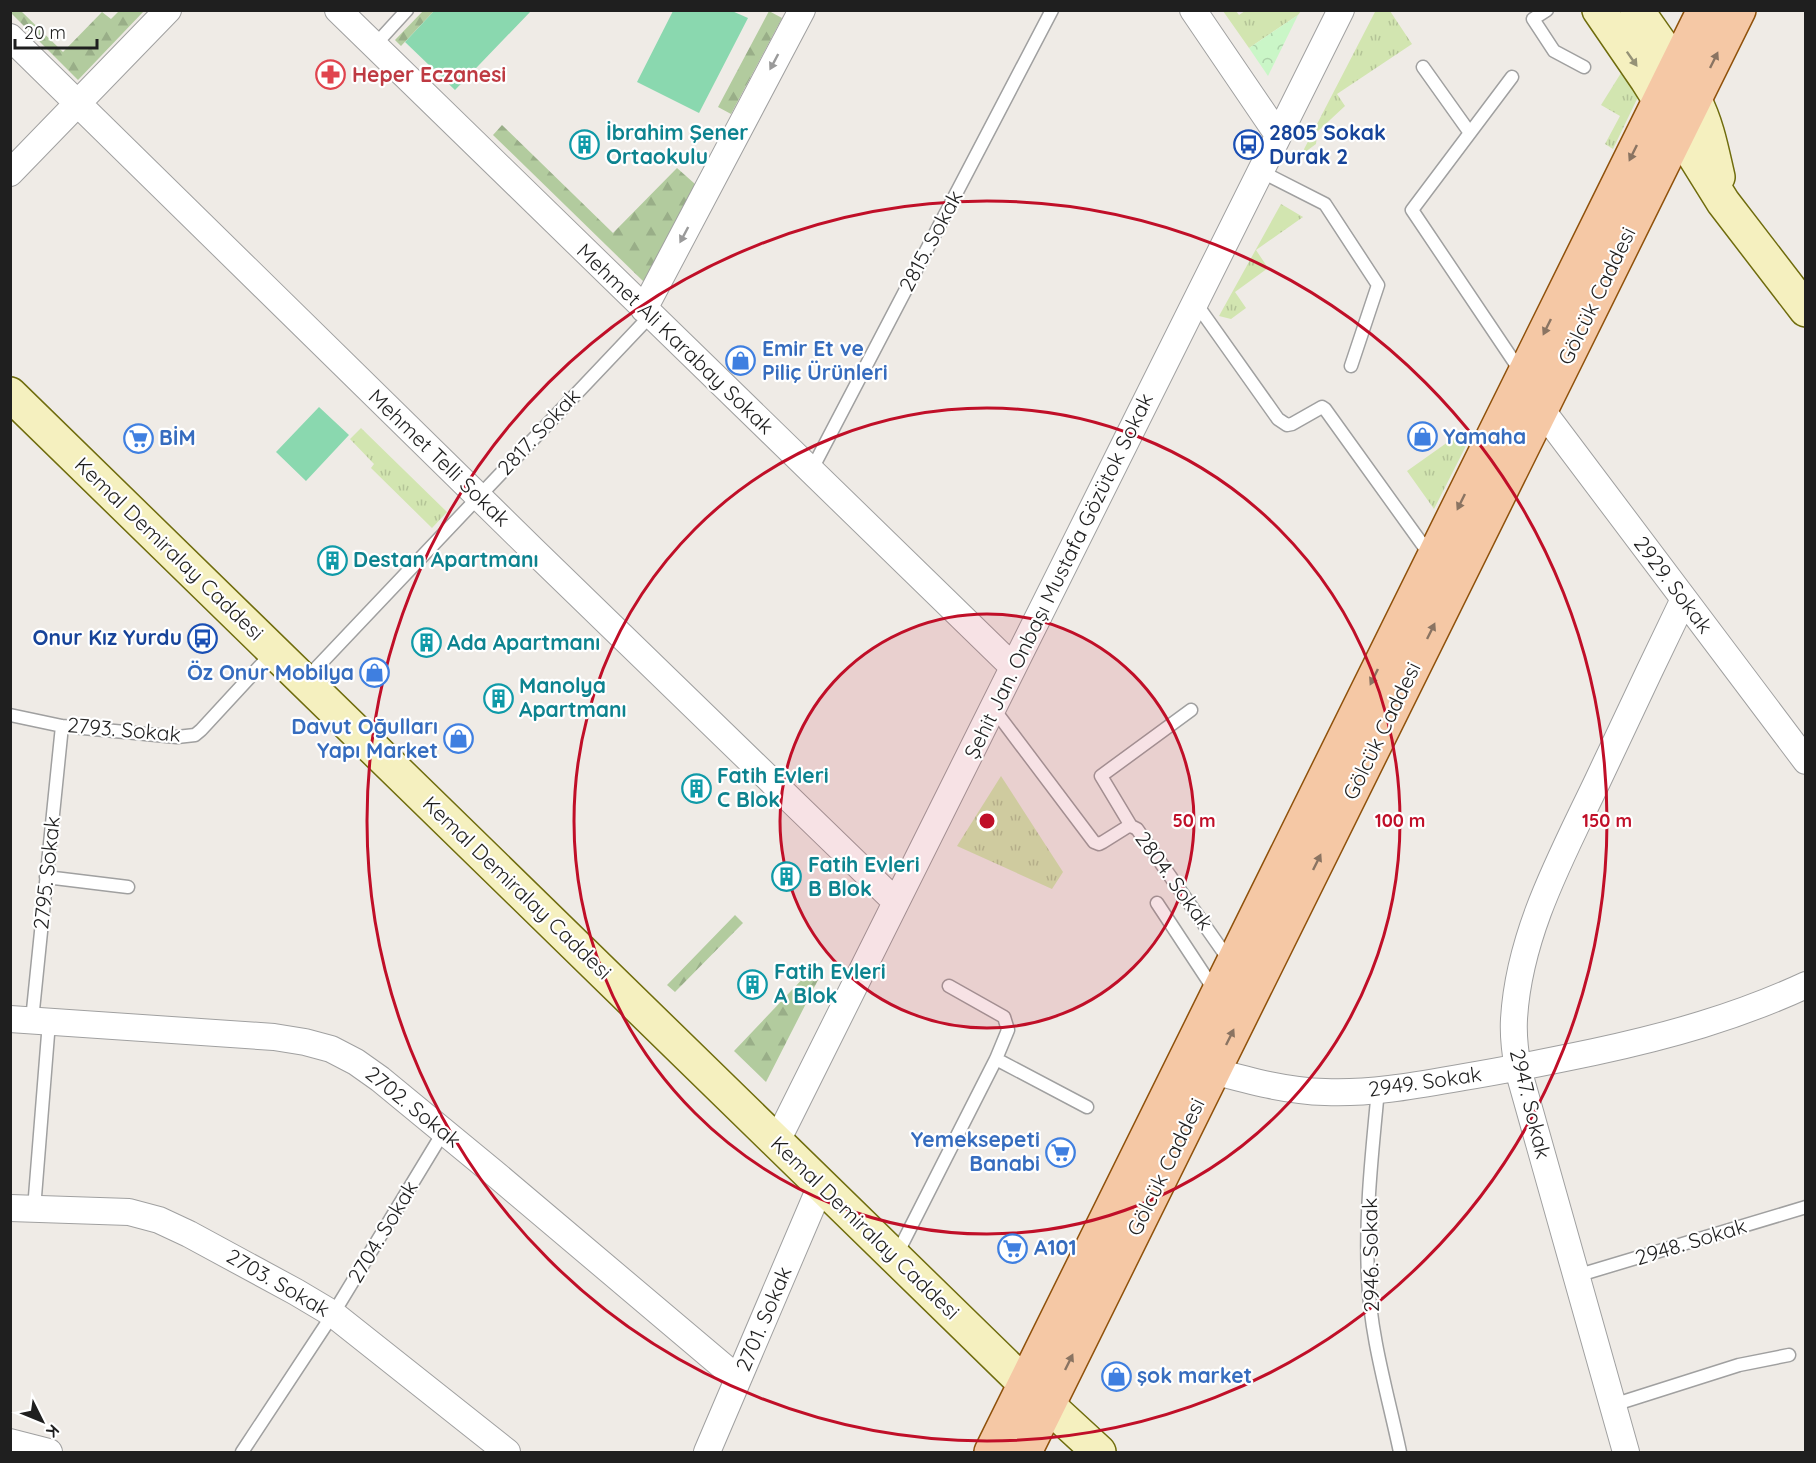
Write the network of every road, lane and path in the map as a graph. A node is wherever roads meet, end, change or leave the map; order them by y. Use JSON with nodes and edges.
{"nodes":[{"id":1,"x":168,"y":10,"type":"edge"},
{"id":2,"x":338,"y":10,"type":"edge"},
{"id":3,"x":407,"y":10,"type":"edge"},
{"id":4,"x":802,"y":10,"type":"edge"},
{"id":5,"x":1052,"y":10,"type":"edge"},
{"id":6,"x":1192,"y":10,"type":"edge"},
{"id":7,"x":1341,"y":10,"type":"edge"},
{"id":8,"x":1547,"y":10,"type":"edge"},
{"id":9,"x":1599,"y":10,"type":"edge"},
{"id":10,"x":1637,"y":10,"type":"edge"},
{"id":11,"x":1704,"y":10,"type":"edge"},
{"id":12,"x":1738,"y":10,"type":"edge"},
{"id":13,"x":10,"y":37,"type":"edge"},
{"id":14,"x":374,"y":46,"type":"junction"},
{"id":15,"x":1423,"y":67,"type":"dead end"},
{"id":16,"x":1584,"y":67,"type":"dead end"},
{"id":17,"x":1676,"y":67,"type":"junction"},
{"id":18,"x":1512,"y":77,"type":"dead end"},
{"id":19,"x":1695,"y":99,"type":"junction"},
{"id":20,"x":1659,"y":100,"type":"junction"},
{"id":21,"x":78,"y":103,"type":"junction"},
{"id":22,"x":1678,"y":131,"type":"junction"},
{"id":23,"x":1470,"y":133,"type":"junction"},
{"id":24,"x":1278,"y":135,"type":"junction"},
{"id":25,"x":1260,"y":171,"type":"junction"},
{"id":26,"x":10,"y":173,"type":"edge"},
{"id":27,"x":1724,"y":202,"type":"junction"},
{"id":28,"x":1196,"y":302,"type":"junction"},
{"id":29,"x":1806,"y":310,"type":"edge"},
{"id":30,"x":648,"y":312,"type":"junction"},
{"id":31,"x":1351,"y":366,"type":"dead end"},
{"id":32,"x":1523,"y":376,"type":"junction"},
{"id":33,"x":10,"y":394,"type":"edge"},
{"id":34,"x":1541,"y":410,"type":"junction"},
{"id":35,"x":811,"y":471,"type":"junction"},
{"id":36,"x":478,"y":496,"type":"junction"},
{"id":37,"x":1432,"y":559,"type":"junction"},
{"id":38,"x":1683,"y":599,"type":"junction"},
{"id":39,"x":274,"y":651,"type":"junction"},
{"id":40,"x":1013,"y":667,"type":"junction"},
{"id":41,"x":304,"y":681,"type":"junction"},
{"id":42,"x":993,"y":708,"type":"junction"},
{"id":43,"x":1191,"y":710,"type":"dead end"},
{"id":44,"x":10,"y":715,"type":"edge"},
{"id":45,"x":62,"y":726,"type":"junction"},
{"id":46,"x":1806,"y":761,"type":"edge"},
{"id":47,"x":1131,"y":826,"type":"junction"},
{"id":48,"x":46,"y":877,"type":"junction"},
{"id":49,"x":128,"y":887,"type":"dead end"},
{"id":50,"x":896,"y":902,"type":"junction"},
{"id":51,"x":1157,"y":903,"type":"dead end"},
{"id":52,"x":1232,"y":964,"type":"junction"},
{"id":53,"x":1806,"y":985,"type":"edge"},
{"id":54,"x":949,"y":986,"type":"dead end"},
{"id":55,"x":1217,"y":995,"type":"junction"},
{"id":56,"x":30,"y":1020,"type":"edge"},
{"id":57,"x":996,"y":1059,"type":"junction"},
{"id":58,"x":1518,"y":1069,"type":"junction"},
{"id":59,"x":1213,"y":1071,"type":"junction"},
{"id":60,"x":1378,"y":1090,"type":"junction"},
{"id":61,"x":1087,"y":1107,"type":"dead end"},
{"id":62,"x":444,"y":1131,"type":"junction"},
{"id":63,"x":777,"y":1142,"type":"junction"},
{"id":64,"x":821,"y":1185,"type":"junction"},
{"id":65,"x":1806,"y":1207,"type":"edge"},
{"id":66,"x":22,"y":1209,"type":"edge"},
{"id":67,"x":896,"y":1257,"type":"junction"},
{"id":68,"x":1576,"y":1276,"type":"junction"},
{"id":69,"x":333,"y":1314,"type":"junction"},
{"id":70,"x":1789,"y":1355,"type":"dead end"},
{"id":71,"x":738,"y":1379,"type":"junction"},
{"id":72,"x":1024,"y":1383,"type":"junction"},
{"id":73,"x":1048,"y":1405,"type":"junction"},
{"id":74,"x":1613,"y":1405,"type":"junction"},
{"id":75,"x":10,"y":1442,"type":"edge"},
{"id":76,"x":49,"y":1452,"type":"edge"},
{"id":77,"x":242,"y":1452,"type":"edge"},
{"id":78,"x":507,"y":1452,"type":"edge"},
{"id":79,"x":707,"y":1452,"type":"edge"},
{"id":80,"x":991,"y":1452,"type":"edge"},
{"id":81,"x":1025,"y":1452,"type":"edge"},
{"id":82,"x":1099,"y":1452,"type":"edge"},
{"id":83,"x":1400,"y":1452,"type":"edge"},
{"id":84,"x":1626,"y":1452,"type":"edge"}],
"edges":[{"from":1,"to":21,"type":"street"},
{"from":2,"to":14,"type":"street","name":"Mehmet Ali Karabay Sokak"},
{"from":3,"to":14,"type":"lane"},
{"from":4,"to":30,"type":"street","one_way":true},
{"from":5,"to":35,"type":"lane","name":"2815. Sokak"},
{"from":6,"to":24,"type":"street"},
{"from":7,"to":24,"type":"street","name":"Şehit Jan. Onbaşı Mustafa Gözütok Sokak"},
{"from":8,"to":16,"type":"lane"},
{"from":9,"to":20,"type":"street","one_way":true},
{"from":10,"to":17,"type":"street"},
{"from":11,"to":17,"type":"main road","name":"Gölcük Caddesi"},
{"from":19,"to":12,"type":"main road","name":"Gölcük Caddesi","one_way":true},
{"from":13,"to":21,"type":"street","name":"Mehmet Telli Sokak"},
{"from":14,"to":30,"type":"street","name":"Mehmet Ali Karabay Sokak"},
{"from":15,"to":23,"type":"lane"},
{"from":17,"to":19,"type":"street"},
{"from":17,"to":20,"type":"main road","name":"Gölcük Caddesi"},
{"from":18,"to":23,"type":"lane"},
{"from":19,"to":22,"type":"main road","name":"Gölcük Caddesi"},
{"from":19,"to":27,"type":"street"},
{"from":20,"to":22,"type":"street"},
{"from":20,"to":32,"type":"main road","name":"Gölcük Caddesi","one_way":true},
{"from":21,"to":26,"type":"street"},
{"from":21,"to":36,"type":"street","name":"Mehmet Telli Sokak"},
{"from":22,"to":27,"type":"street"},
{"from":22,"to":34,"type":"main road","name":"Gölcük Caddesi"},
{"from":23,"to":32,"type":"lane"},
{"from":24,"to":25,"type":"street","name":"Şehit Jan. Onbaşı Mustafa Gözütok Sokak"},
{"from":25,"to":28,"type":"street","name":"Şehit Jan. Onbaşı Mustafa Gözütok Sokak"},
{"from":25,"to":31,"type":"lane"},
{"from":27,"to":29,"type":"street"},
{"from":28,"to":37,"type":"lane"},
{"from":28,"to":40,"type":"street","name":"Şehit Jan. Onbaşı Mustafa Gözütok Sokak"},
{"from":30,"to":35,"type":"street","name":"Mehmet Ali Karabay Sokak"},
{"from":30,"to":36,"type":"lane","name":"2817. Sokak"},
{"from":32,"to":37,"type":"main road","name":"Gölcük Caddesi","one_way":true},
{"from":33,"to":39,"type":"street","name":"Kemal Demiralay Caddesi"},
{"from":34,"to":38,"type":"street","name":"2929. Sokak"},
{"from":59,"to":34,"type":"main road","name":"Gölcük Caddesi","one_way":true},
{"from":35,"to":40,"type":"street","name":"Mehmet Ali Karabay Sokak"},
{"from":36,"to":41,"type":"lane","name":"2817. Sokak"},
{"from":36,"to":50,"type":"street","name":"Mehmet Telli Sokak"},
{"from":37,"to":52,"type":"main road","name":"Gölcük Caddesi","one_way":true},
{"from":38,"to":46,"type":"street","name":"2929. Sokak"},
{"from":38,"to":58,"type":"street","name":"2947. Sokak"},
{"from":39,"to":41,"type":"street","name":"Kemal Demiralay Caddesi"},
{"from":39,"to":45,"type":"lane","name":"2793. Sokak"},
{"from":40,"to":42,"type":"street","name":"Şehit Jan. Onbaşı Mustafa Gözütok Sokak"},
{"from":41,"to":63,"type":"street","name":"Kemal Demiralay Caddesi"},
{"from":42,"to":47,"type":"lane","name":"2804. Sokak"},
{"from":42,"to":50,"type":"street","name":"Şehit Jan. Onbaşı Mustafa Gözütok Sokak"},
{"from":43,"to":47,"type":"lane"},
{"from":44,"to":45,"type":"lane","name":"2793. Sokak"},
{"from":45,"to":48,"type":"lane","name":"2795. Sokak"},
{"from":47,"to":52,"type":"lane","name":"2804. Sokak"},
{"from":48,"to":49,"type":"lane"},
{"from":48,"to":56,"type":"lane","name":"2795. Sokak"},
{"from":50,"to":63,"type":"street","name":"Şehit Jan. Onbaşı Mustafa Gözütok Sokak"},
{"from":51,"to":55,"type":"lane"},
{"from":52,"to":55,"type":"main road","name":"Gölcük Caddesi"},
{"from":53,"to":58,"type":"street","name":"2949. Sokak"},
{"from":54,"to":57,"type":"lane"},
{"from":55,"to":72,"type":"main road","name":"Gölcük Caddesi"},
{"from":56,"to":62,"type":"street","name":"2702. Sokak"},
{"from":56,"to":66,"type":"lane","name":"2795. Sokak"},
{"from":57,"to":61,"type":"lane"},
{"from":57,"to":67,"type":"lane"},
{"from":58,"to":60,"type":"street","name":"2949. Sokak"},
{"from":58,"to":68,"type":"street","name":"2947. Sokak"},
{"from":59,"to":60,"type":"street","name":"2949. Sokak"},
{"from":73,"to":59,"type":"main road","name":"Gölcük Caddesi","one_way":true},
{"from":60,"to":83,"type":"lane","name":"2946. Sokak"},
{"from":62,"to":69,"type":"lane","name":"2704. Sokak"},
{"from":62,"to":71,"type":"street","name":"2702. Sokak"},
{"from":63,"to":64,"type":"street","name":"Kemal Demiralay Caddesi"},
{"from":64,"to":67,"type":"street","name":"Kemal Demiralay Caddesi"},
{"from":64,"to":71,"type":"street","name":"2701. Sokak"},
{"from":65,"to":68,"type":"lane","name":"2948. Sokak"},
{"from":66,"to":69,"type":"street","name":"2703. Sokak"},
{"from":67,"to":72,"type":"street","name":"Kemal Demiralay Caddesi"},
{"from":68,"to":74,"type":"street","name":"2947. Sokak"},
{"from":69,"to":77,"type":"lane","name":"2704. Sokak"},
{"from":69,"to":78,"type":"street","name":"2703. Sokak"},
{"from":70,"to":74,"type":"lane"},
{"from":71,"to":79,"type":"street","name":"2701. Sokak"},
{"from":72,"to":73,"type":"street","name":"Kemal Demiralay Caddesi"},
{"from":72,"to":80,"type":"main road","name":"Gölcük Caddesi"},
{"from":73,"to":81,"type":"main road","name":"Gölcük Caddesi"},
{"from":73,"to":82,"type":"street","name":"Kemal Demiralay Caddesi"},
{"from":74,"to":84,"type":"street","name":"2947. Sokak"},
{"from":75,"to":76,"type":"street"}]}
